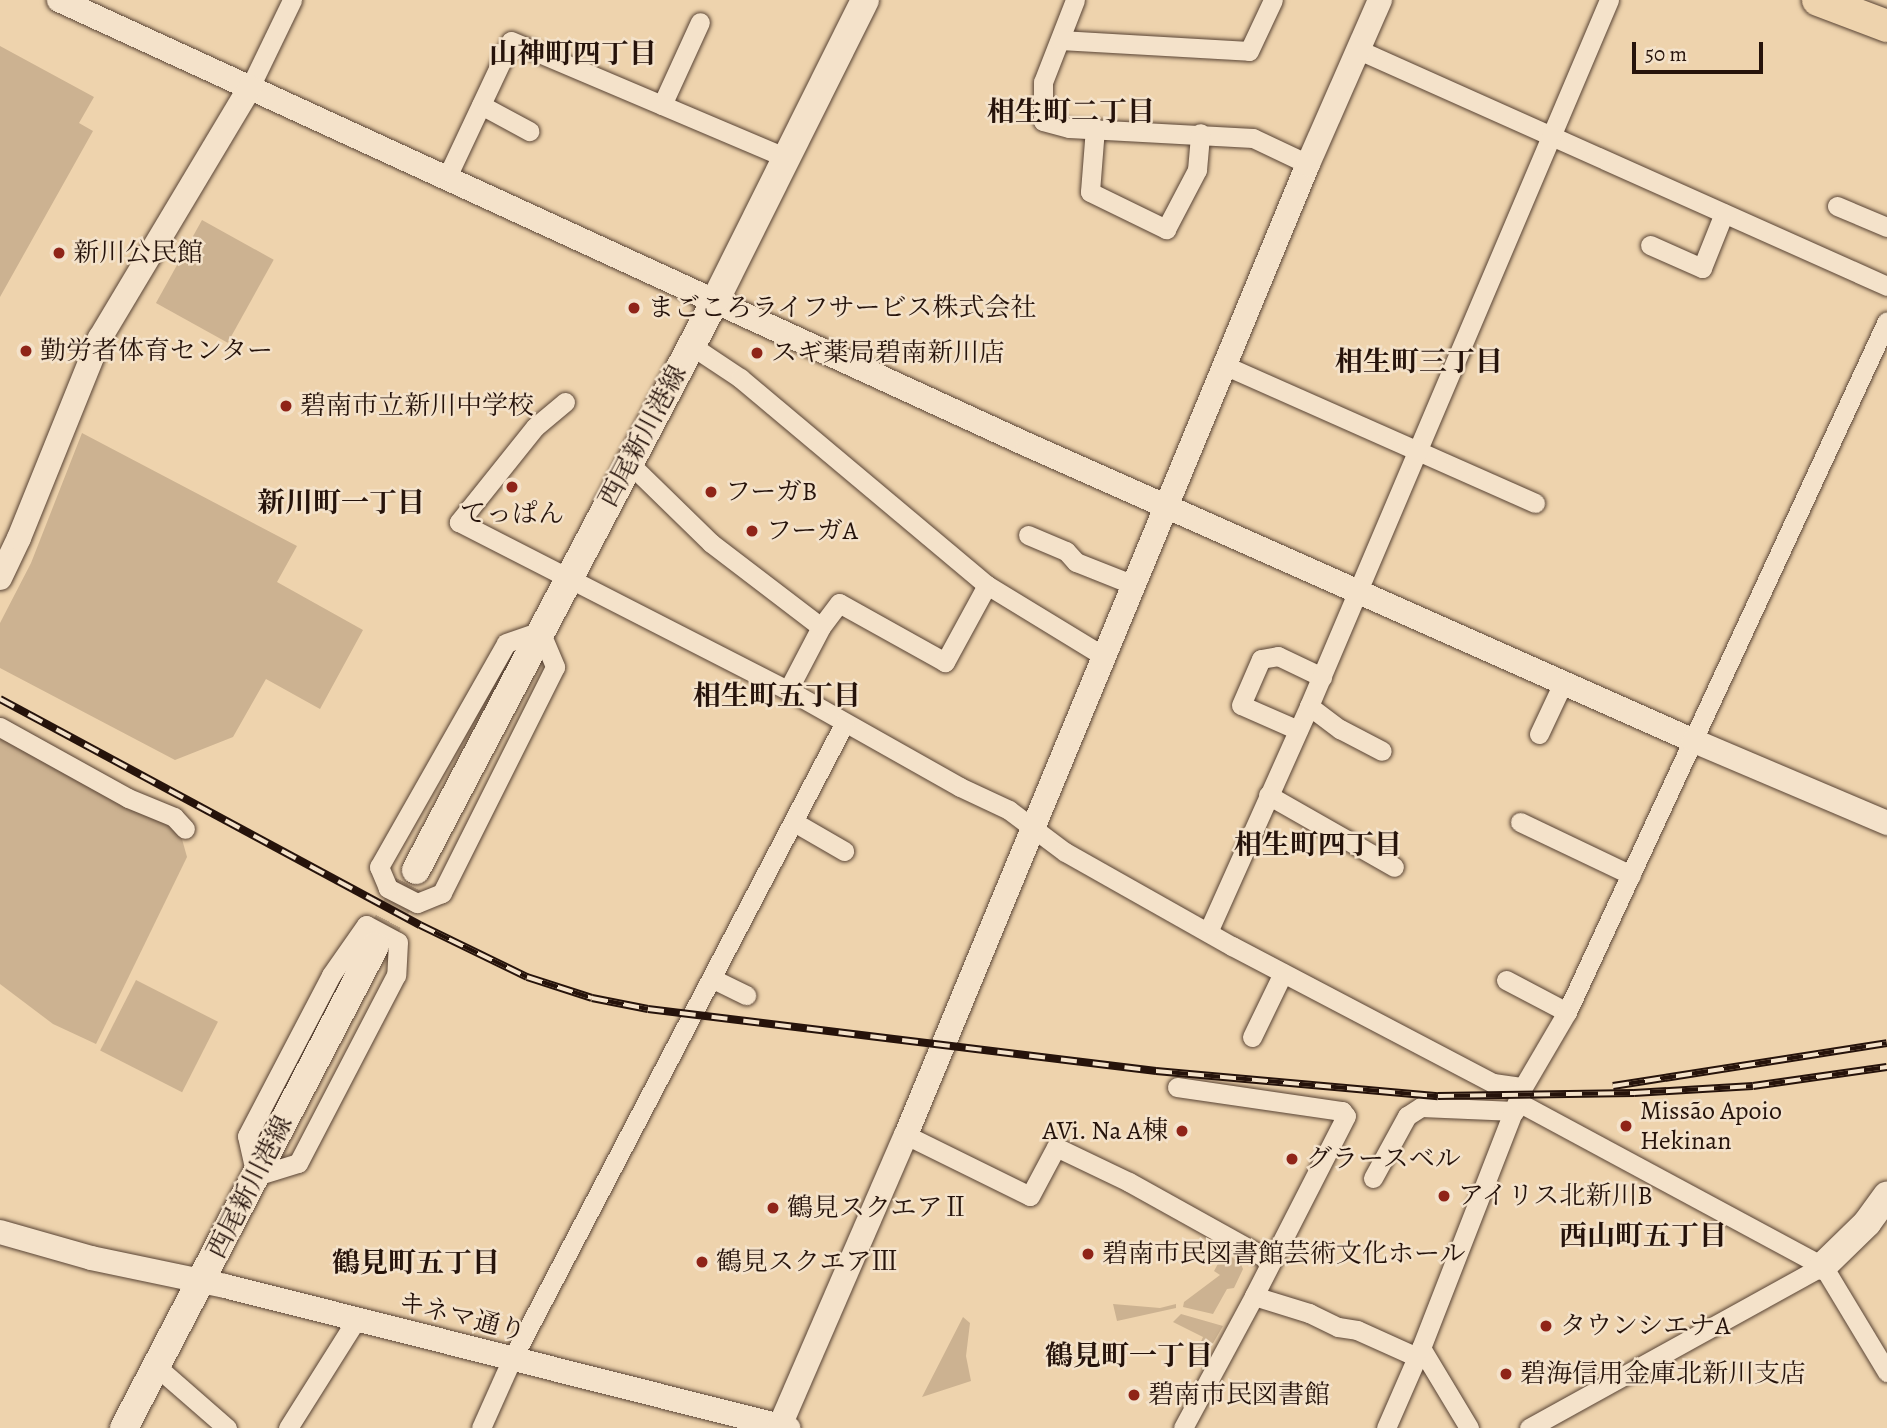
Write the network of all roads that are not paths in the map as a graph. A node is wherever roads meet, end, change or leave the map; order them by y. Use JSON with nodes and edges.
{"nodes":[{"id":1,"x":60,"y":0,"type":"edge"},
{"id":2,"x":292,"y":0,"type":"edge"},
{"id":3,"x":865,"y":0,"type":"edge"},
{"id":4,"x":1075,"y":0,"type":"edge"},
{"id":5,"x":1273,"y":0,"type":"edge"},
{"id":6,"x":1380,"y":0,"type":"edge"},
{"id":7,"x":1609,"y":0,"type":"edge"},
{"id":8,"x":1818,"y":0,"type":"edge"},
{"id":9,"x":701,"y":22,"type":"dead end"},
{"id":10,"x":1887,"y":26,"type":"edge"},
{"id":11,"x":1060,"y":40,"type":"junction"},
{"id":12,"x":1359,"y":50,"type":"junction"},
{"id":13,"x":250,"y":87,"type":"junction"},
{"id":14,"x":481,"y":105,"type":"junction"},
{"id":15,"x":662,"y":105,"type":"junction"},
{"id":16,"x":1095,"y":128,"type":"junction"},
{"id":17,"x":529,"y":131,"type":"dead end"},
{"id":18,"x":1200,"y":133,"type":"junction"},
{"id":19,"x":1552,"y":135,"type":"junction"},
{"id":20,"x":786,"y":158,"type":"junction"},
{"id":21,"x":1308,"y":164,"type":"junction"},
{"id":22,"x":446,"y":177,"type":"junction"},
{"id":23,"x":1837,"y":206,"type":"dead end"},
{"id":24,"x":1724,"y":213,"type":"junction"},
{"id":25,"x":1887,"y":227,"type":"edge"},
{"id":26,"x":1650,"y":245,"type":"dead end"},
{"id":27,"x":1887,"y":286,"type":"edge"},
{"id":28,"x":715,"y":301,"type":"junction"},
{"id":29,"x":1887,"y":321,"type":"edge"},
{"id":30,"x":692,"y":346,"type":"junction"},
{"id":31,"x":1226,"y":366,"type":"junction"},
{"id":32,"x":565,"y":402,"type":"dead end"},
{"id":33,"x":1418,"y":451,"type":"junction"},
{"id":34,"x":629,"y":463,"type":"junction"},
{"id":35,"x":1535,"y":503,"type":"dead end"},
{"id":36,"x":1167,"y":505,"type":"junction"},
{"id":37,"x":1028,"y":535,"type":"dead end"},
{"id":38,"x":568,"y":577,"type":"junction"},
{"id":39,"x":0,"y":578,"type":"edge"},
{"id":40,"x":987,"y":584,"type":"junction"},
{"id":41,"x":1134,"y":585,"type":"junction"},
{"id":42,"x":1358,"y":591,"type":"junction"},
{"id":43,"x":821,"y":627,"type":"junction"},
{"id":44,"x":540,"y":631,"type":"junction"},
{"id":45,"x":1105,"y":657,"type":"junction"},
{"id":46,"x":1322,"y":677,"type":"junction"},
{"id":47,"x":1563,"y":683,"type":"junction"},
{"id":48,"x":788,"y":690,"type":"junction"},
{"id":49,"x":1310,"y":706,"type":"junction"},
{"id":50,"x":844,"y":724,"type":"junction"},
{"id":51,"x":0,"y":727,"type":"edge"},
{"id":52,"x":1298,"y":730,"type":"junction"},
{"id":53,"x":1539,"y":733,"type":"dead end"},
{"id":54,"x":1694,"y":741,"type":"junction"},
{"id":55,"x":1382,"y":751,"type":"dead end"},
{"id":56,"x":1268,"y":795,"type":"junction"},
{"id":57,"x":794,"y":822,"type":"junction"},
{"id":58,"x":1520,"y":822,"type":"dead end"},
{"id":59,"x":1887,"y":823,"type":"edge"},
{"id":60,"x":1032,"y":827,"type":"junction"},
{"id":61,"x":186,"y":829,"type":"dead end"},
{"id":62,"x":844,"y":851,"type":"dead end"},
{"id":63,"x":1394,"y":867,"type":"dead end"},
{"id":64,"x":416,"y":870,"type":"tunnel mouth"},
{"id":65,"x":1630,"y":876,"type":"junction"},
{"id":66,"x":1208,"y":932,"type":"junction"},
{"id":67,"x":375,"y":946,"type":"tunnel mouth"},
{"id":68,"x":1283,"y":973,"type":"junction"},
{"id":69,"x":713,"y":979,"type":"junction"},
{"id":70,"x":1507,"y":980,"type":"dead end"},
{"id":71,"x":746,"y":995,"type":"dead end"},
{"id":72,"x":1566,"y":1012,"type":"junction"},
{"id":73,"x":1252,"y":1037,"type":"dead end"},
{"id":74,"x":1177,"y":1087,"type":"dead end"},
{"id":75,"x":1519,"y":1100,"type":"junction"},
{"id":76,"x":906,"y":1135,"type":"junction"},
{"id":77,"x":256,"y":1176,"type":"junction"},
{"id":78,"x":1373,"y":1178,"type":"dead end"},
{"id":79,"x":1887,"y":1195,"type":"edge"},
{"id":80,"x":0,"y":1232,"type":"edge"},
{"id":81,"x":1271,"y":1261,"type":"junction"},
{"id":82,"x":1823,"y":1266,"type":"junction"},
{"id":83,"x":201,"y":1282,"type":"junction"},
{"id":84,"x":1254,"y":1296,"type":"junction"},
{"id":85,"x":356,"y":1320,"type":"junction"},
{"id":86,"x":1419,"y":1352,"type":"junction"},
{"id":87,"x":511,"y":1361,"type":"junction"},
{"id":88,"x":156,"y":1367,"type":"junction"},
{"id":89,"x":1887,"y":1372,"type":"edge"},
{"id":90,"x":782,"y":1427,"type":"edge"},
{"id":91,"x":124,"y":1428,"type":"edge"},
{"id":92,"x":227,"y":1428,"type":"edge"},
{"id":93,"x":288,"y":1428,"type":"edge"},
{"id":94,"x":481,"y":1428,"type":"edge"},
{"id":95,"x":1183,"y":1428,"type":"edge"},
{"id":96,"x":1386,"y":1428,"type":"edge"},
{"id":97,"x":1469,"y":1428,"type":"edge"},
{"id":98,"x":1529,"y":1428,"type":"edge"}],
"edges":[{"from":1,"to":13,"type":"street"},
{"from":2,"to":13,"type":"street"},
{"from":3,"to":20,"type":"main road","name":"西尾新川港線"},
{"from":4,"to":11,"type":"street"},
{"from":5,"to":11,"type":"street"},
{"from":6,"to":12,"type":"street"},
{"from":7,"to":19,"type":"street"},
{"from":8,"to":10,"type":"main road"},
{"from":9,"to":15,"type":"street"},
{"from":11,"to":16,"type":"street"},
{"from":12,"to":19,"type":"street"},
{"from":12,"to":21,"type":"street"},
{"from":13,"to":22,"type":"street"},
{"from":13,"to":39,"type":"street"},
{"from":14,"to":15,"type":"street"},
{"from":14,"to":17,"type":"street"},
{"from":14,"to":22,"type":"street"},
{"from":15,"to":20,"type":"street"},
{"from":16,"to":18,"type":"street"},
{"from":16,"to":18,"type":"street"},
{"from":18,"to":21,"type":"street"},
{"from":19,"to":24,"type":"street"},
{"from":19,"to":33,"type":"street"},
{"from":20,"to":28,"type":"main road","name":"西尾新川港線"},
{"from":21,"to":31,"type":"street"},
{"from":22,"to":28,"type":"street"},
{"from":23,"to":25,"type":"street"},
{"from":24,"to":26,"type":"street"},
{"from":24,"to":27,"type":"street"},
{"from":28,"to":30,"type":"main road","name":"西尾新川港線"},
{"from":28,"to":36,"type":"street"},
{"from":29,"to":54,"type":"street"},
{"from":30,"to":34,"type":"main road","name":"西尾新川港線"},
{"from":30,"to":40,"type":"street"},
{"from":31,"to":33,"type":"street"},
{"from":31,"to":36,"type":"street"},
{"from":32,"to":38,"type":"street"},
{"from":33,"to":35,"type":"street"},
{"from":33,"to":42,"type":"street"},
{"from":34,"to":38,"type":"main road","name":"西尾新川港線"},
{"from":34,"to":43,"type":"street"},
{"from":36,"to":41,"type":"street"},
{"from":36,"to":42,"type":"street"},
{"from":37,"to":41,"type":"street"},
{"from":38,"to":44,"type":"main road","name":"西尾新川港線"},
{"from":38,"to":48,"type":"street"},
{"from":40,"to":43,"type":"street"},
{"from":40,"to":45,"type":"street"},
{"from":41,"to":45,"type":"street"},
{"from":42,"to":46,"type":"street"},
{"from":42,"to":47,"type":"street"},
{"from":43,"to":48,"type":"street"},
{"from":44,"to":44,"type":"street"},
{"from":44,"to":64,"type":"main road","name":"西尾新川港線"},
{"from":45,"to":60,"type":"street"},
{"from":46,"to":49,"type":"street"},
{"from":46,"to":52,"type":"street"},
{"from":47,"to":53,"type":"street"},
{"from":47,"to":54,"type":"street"},
{"from":48,"to":50,"type":"street"},
{"from":49,"to":52,"type":"street"},
{"from":49,"to":55,"type":"street"},
{"from":50,"to":57,"type":"street"},
{"from":50,"to":60,"type":"street"},
{"from":51,"to":61,"type":"street"},
{"from":52,"to":56,"type":"street"},
{"from":54,"to":59,"type":"street"},
{"from":54,"to":65,"type":"street"},
{"from":56,"to":63,"type":"street"},
{"from":56,"to":66,"type":"street"},
{"from":57,"to":62,"type":"street"},
{"from":57,"to":69,"type":"street"},
{"from":58,"to":65,"type":"street"},
{"from":60,"to":66,"type":"street"},
{"from":60,"to":76,"type":"street"},
{"from":65,"to":72,"type":"street"},
{"from":66,"to":68,"type":"street"},
{"from":67,"to":77,"type":"main road","name":"西尾新川港線"},
{"from":68,"to":73,"type":"street"},
{"from":68,"to":75,"type":"street"},
{"from":69,"to":71,"type":"street"},
{"from":69,"to":87,"type":"street"},
{"from":70,"to":72,"type":"street"},
{"from":72,"to":75,"type":"street"},
{"from":74,"to":81,"type":"street"},
{"from":75,"to":78,"type":"street"},
{"from":75,"to":82,"type":"street"},
{"from":75,"to":86,"type":"street"},
{"from":76,"to":81,"type":"street"},
{"from":76,"to":90,"type":"street"},
{"from":77,"to":77,"type":"street"},
{"from":77,"to":83,"type":"main road","name":"西尾新川港線"},
{"from":79,"to":82,"type":"main road"},
{"from":80,"to":83,"type":"street","name":"キネマ通り"},
{"from":81,"to":84,"type":"street"},
{"from":82,"to":89,"type":"street"},
{"from":82,"to":98,"type":"street"},
{"from":83,"to":85,"type":"street","name":"キネマ通り"},
{"from":83,"to":88,"type":"main road","name":"西尾新川港線"},
{"from":84,"to":86,"type":"street"},
{"from":84,"to":95,"type":"street"},
{"from":85,"to":87,"type":"street","name":"キネマ通り"},
{"from":85,"to":93,"type":"street"},
{"from":86,"to":96,"type":"street"},
{"from":86,"to":97,"type":"street"},
{"from":87,"to":90,"type":"street","name":"キネマ通り"},
{"from":87,"to":94,"type":"street"},
{"from":88,"to":91,"type":"main road","name":"西尾新川港線"},
{"from":88,"to":92,"type":"street"}]}
